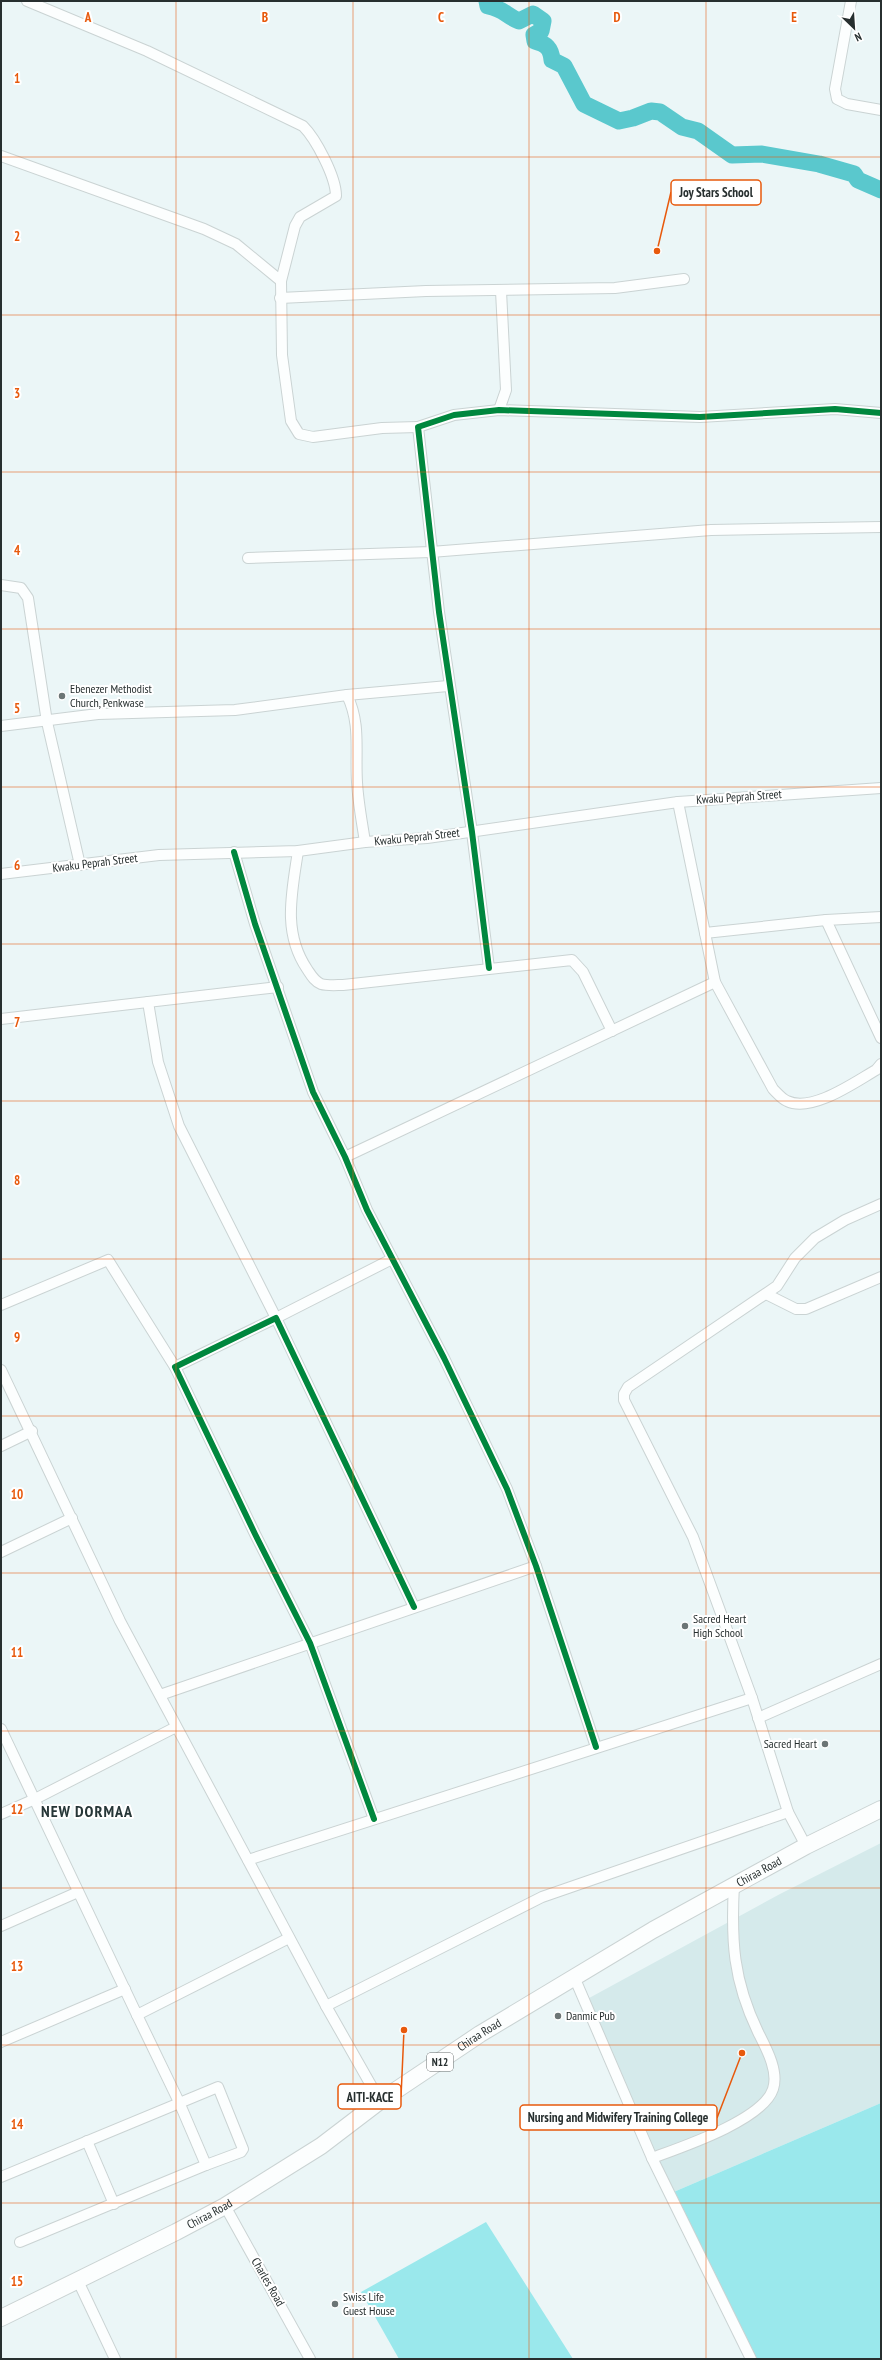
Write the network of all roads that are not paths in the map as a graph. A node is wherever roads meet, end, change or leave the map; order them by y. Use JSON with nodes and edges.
{"nodes":[{"id":1,"x":27,"y":1,"type":"edge"},
{"id":2,"x":849,"y":1,"type":"edge"},
{"id":3,"x":881,"y":110,"type":"edge"},
{"id":4,"x":1,"y":156,"type":"edge"},
{"id":5,"x":684,"y":279,"type":"dead end"},
{"id":6,"x":281,"y":281,"type":"junction"},
{"id":7,"x":501,"y":291,"type":"junction"},
{"id":8,"x":280,"y":298,"type":"junction"},
{"id":9,"x":499,"y":410,"type":"junction"},
{"id":10,"x":881,"y":413,"type":"edge"},
{"id":11,"x":418,"y":427,"type":"junction"},
{"id":12,"x":881,"y":527,"type":"edge"},
{"id":13,"x":431,"y":552,"type":"junction"},
{"id":14,"x":248,"y":558,"type":"dead end"},
{"id":15,"x":1,"y":585,"type":"edge"},
{"id":16,"x":448,"y":686,"type":"junction"},
{"id":17,"x":347,"y":695,"type":"junction"},
{"id":18,"x":47,"y":722,"type":"junction"},
{"id":19,"x":1,"y":726,"type":"edge"},
{"id":20,"x":881,"y":788,"type":"edge"},
{"id":21,"x":678,"y":802,"type":"junction"},
{"id":22,"x":472,"y":832,"type":"junction"},
{"id":23,"x":365,"y":842,"type":"junction"},
{"id":24,"x":298,"y":851,"type":"junction"},
{"id":25,"x":234,"y":852,"type":"junction"},
{"id":26,"x":80,"y":865,"type":"junction"},
{"id":27,"x":1,"y":874,"type":"edge"},
{"id":28,"x":881,"y":917,"type":"edge"},
{"id":29,"x":826,"y":920,"type":"junction"},
{"id":30,"x":705,"y":934,"type":"junction"},
{"id":31,"x":489,"y":968,"type":"junction"},
{"id":32,"x":716,"y":982,"type":"junction"},
{"id":33,"x":278,"y":987,"type":"junction"},
{"id":34,"x":148,"y":1002,"type":"junction"},
{"id":35,"x":1,"y":1019,"type":"edge"},
{"id":36,"x":612,"y":1031,"type":"junction"},
{"id":37,"x":881,"y":1038,"type":"edge"},
{"id":38,"x":881,"y":1064,"type":"edge"},
{"id":39,"x":345,"y":1157,"type":"junction"},
{"id":40,"x":881,"y":1204,"type":"edge"},
{"id":41,"x":392,"y":1259,"type":"junction"},
{"id":42,"x":881,"y":1277,"type":"edge"},
{"id":43,"x":766,"y":1294,"type":"junction"},
{"id":44,"x":1,"y":1305,"type":"edge"},
{"id":45,"x":276,"y":1318,"type":"junction"},
{"id":46,"x":175,"y":1367,"type":"junction"},
{"id":47,"x":1,"y":1370,"type":"edge"},
{"id":48,"x":4,"y":1382,"type":"edge"},
{"id":49,"x":32,"y":1431,"type":"junction"},
{"id":50,"x":1,"y":1446,"type":"edge"},
{"id":51,"x":72,"y":1518,"type":"junction"},
{"id":52,"x":1,"y":1552,"type":"edge"},
{"id":53,"x":536,"y":1566,"type":"junction"},
{"id":54,"x":414,"y":1607,"type":"junction"},
{"id":55,"x":310,"y":1643,"type":"junction"},
{"id":56,"x":881,"y":1664,"type":"edge"},
{"id":57,"x":160,"y":1695,"type":"junction"},
{"id":58,"x":752,"y":1698,"type":"junction"},
{"id":59,"x":758,"y":1718,"type":"junction"},
{"id":60,"x":176,"y":1727,"type":"junction"},
{"id":61,"x":1,"y":1729,"type":"edge"},
{"id":62,"x":596,"y":1747,"type":"junction"},
{"id":63,"x":35,"y":1800,"type":"junction"},
{"id":64,"x":881,"y":1809,"type":"edge"},
{"id":65,"x":788,"y":1812,"type":"junction"},
{"id":66,"x":1,"y":1814,"type":"edge"},
{"id":67,"x":374,"y":1818,"type":"junction"},
{"id":68,"x":806,"y":1846,"type":"junction"},
{"id":69,"x":248,"y":1860,"type":"junction"},
{"id":70,"x":734,"y":1884,"type":"junction"},
{"id":71,"x":78,"y":1892,"type":"junction"},
{"id":72,"x":1,"y":1926,"type":"edge"},
{"id":73,"x":290,"y":1938,"type":"junction"},
{"id":74,"x":575,"y":1979,"type":"junction"},
{"id":75,"x":125,"y":1989,"type":"junction"},
{"id":76,"x":326,"y":2006,"type":"junction"},
{"id":77,"x":137,"y":2015,"type":"junction"},
{"id":78,"x":1,"y":2042,"type":"edge"},
{"id":79,"x":380,"y":2101,"type":"junction"},
{"id":80,"x":179,"y":2102,"type":"junction"},
{"id":81,"x":87,"y":2141,"type":"junction"},
{"id":82,"x":652,"y":2158,"type":"junction"},
{"id":83,"x":206,"y":2165,"type":"junction"},
{"id":84,"x":1,"y":2176,"type":"edge"},
{"id":85,"x":114,"y":2204,"type":"junction"},
{"id":86,"x":225,"y":2206,"type":"junction"},
{"id":87,"x":20,"y":2242,"type":"dead end"},
{"id":88,"x":78,"y":2281,"type":"junction"},
{"id":89,"x":1,"y":2318,"type":"edge"},
{"id":90,"x":115,"y":2359,"type":"edge"},
{"id":91,"x":310,"y":2359,"type":"edge"},
{"id":92,"x":751,"y":2359,"type":"edge"}],
"edges":[{"from":1,"to":6,"type":"street"},
{"from":2,"to":3,"type":"street"},
{"from":4,"to":6,"type":"street"},
{"from":5,"to":7,"type":"street"},
{"from":6,"to":8,"type":"street"},
{"from":7,"to":8,"type":"street"},
{"from":7,"to":9,"type":"street"},
{"from":8,"to":11,"type":"street"},
{"from":9,"to":10,"type":"street"},
{"from":9,"to":11,"type":"street"},
{"from":11,"to":13,"type":"street"},
{"from":12,"to":13,"type":"street"},
{"from":13,"to":14,"type":"street"},
{"from":13,"to":16,"type":"street"},
{"from":15,"to":18,"type":"street"},
{"from":16,"to":17,"type":"street"},
{"from":16,"to":22,"type":"street"},
{"from":17,"to":18,"type":"street"},
{"from":17,"to":23,"type":"street"},
{"from":18,"to":19,"type":"street"},
{"from":18,"to":26,"type":"street"},
{"from":20,"to":21,"type":"street","name":"Kwaku Peprah Street"},
{"from":21,"to":22,"type":"street","name":"Kwaku Peprah Street"},
{"from":21,"to":30,"type":"street"},
{"from":22,"to":23,"type":"street","name":"Kwaku Peprah Street"},
{"from":22,"to":31,"type":"street"},
{"from":23,"to":24,"type":"street","name":"Kwaku Peprah Street"},
{"from":24,"to":25,"type":"street","name":"Kwaku Peprah Street"},
{"from":24,"to":31,"type":"street"},
{"from":25,"to":26,"type":"street","name":"Kwaku Peprah Street"},
{"from":25,"to":33,"type":"street"},
{"from":26,"to":27,"type":"street","name":"Kwaku Peprah Street"},
{"from":28,"to":29,"type":"street"},
{"from":29,"to":30,"type":"street"},
{"from":29,"to":37,"type":"street"},
{"from":30,"to":32,"type":"street"},
{"from":31,"to":36,"type":"street"},
{"from":32,"to":36,"type":"street"},
{"from":32,"to":38,"type":"street"},
{"from":33,"to":34,"type":"street"},
{"from":33,"to":39,"type":"street"},
{"from":34,"to":35,"type":"street"},
{"from":34,"to":45,"type":"street"},
{"from":36,"to":39,"type":"street"},
{"from":39,"to":41,"type":"street"},
{"from":40,"to":43,"type":"street"},
{"from":41,"to":45,"type":"street"},
{"from":41,"to":53,"type":"street"},
{"from":42,"to":43,"type":"street"},
{"from":43,"to":58,"type":"street"},
{"from":44,"to":46,"type":"street"},
{"from":45,"to":46,"type":"street"},
{"from":45,"to":54,"type":"street"},
{"from":46,"to":55,"type":"street"},
{"from":47,"to":48,"type":"street"},
{"from":48,"to":49,"type":"street"},
{"from":49,"to":50,"type":"street"},
{"from":49,"to":51,"type":"street"},
{"from":51,"to":52,"type":"street"},
{"from":51,"to":57,"type":"street"},
{"from":53,"to":54,"type":"street"},
{"from":53,"to":62,"type":"street"},
{"from":54,"to":55,"type":"street"},
{"from":55,"to":57,"type":"street"},
{"from":55,"to":67,"type":"street"},
{"from":56,"to":59,"type":"street"},
{"from":57,"to":60,"type":"street"},
{"from":58,"to":59,"type":"street"},
{"from":58,"to":62,"type":"street"},
{"from":59,"to":65,"type":"street"},
{"from":60,"to":63,"type":"street"},
{"from":60,"to":69,"type":"street"},
{"from":61,"to":63,"type":"street"},
{"from":62,"to":67,"type":"street"},
{"from":63,"to":66,"type":"street"},
{"from":63,"to":71,"type":"street"},
{"from":64,"to":68,"type":"highway","name":"Chiraa Road","number":"N12"},
{"from":65,"to":68,"type":"street"},
{"from":65,"to":76,"type":"street"},
{"from":67,"to":69,"type":"street"},
{"from":68,"to":70,"type":"highway","name":"Chiraa Road","number":"N12"},
{"from":69,"to":73,"type":"street"},
{"from":70,"to":74,"type":"highway","name":"Chiraa Road","number":"N12"},
{"from":70,"to":82,"type":"street"},
{"from":71,"to":72,"type":"street"},
{"from":71,"to":75,"type":"street"},
{"from":73,"to":76,"type":"street"},
{"from":73,"to":77,"type":"street"},
{"from":74,"to":79,"type":"highway","name":"Chiraa Road","number":"N12"},
{"from":74,"to":82,"type":"street"},
{"from":75,"to":77,"type":"street"},
{"from":75,"to":78,"type":"street"},
{"from":76,"to":79,"type":"street"},
{"from":77,"to":80,"type":"street"},
{"from":79,"to":86,"type":"highway","name":"Chiraa Road","number":"N12"},
{"from":80,"to":81,"type":"street"},
{"from":80,"to":83,"type":"street"},
{"from":80,"to":83,"type":"street"},
{"from":81,"to":84,"type":"street"},
{"from":81,"to":85,"type":"street"},
{"from":82,"to":92,"type":"street"},
{"from":83,"to":85,"type":"street"},
{"from":85,"to":87,"type":"street"},
{"from":86,"to":88,"type":"highway","name":"Chiraa Road","number":"N12"},
{"from":86,"to":91,"type":"street","name":"Charles Road"},
{"from":88,"to":89,"type":"highway","name":"Chiraa Road","number":"N12"},
{"from":88,"to":90,"type":"street"}]}
